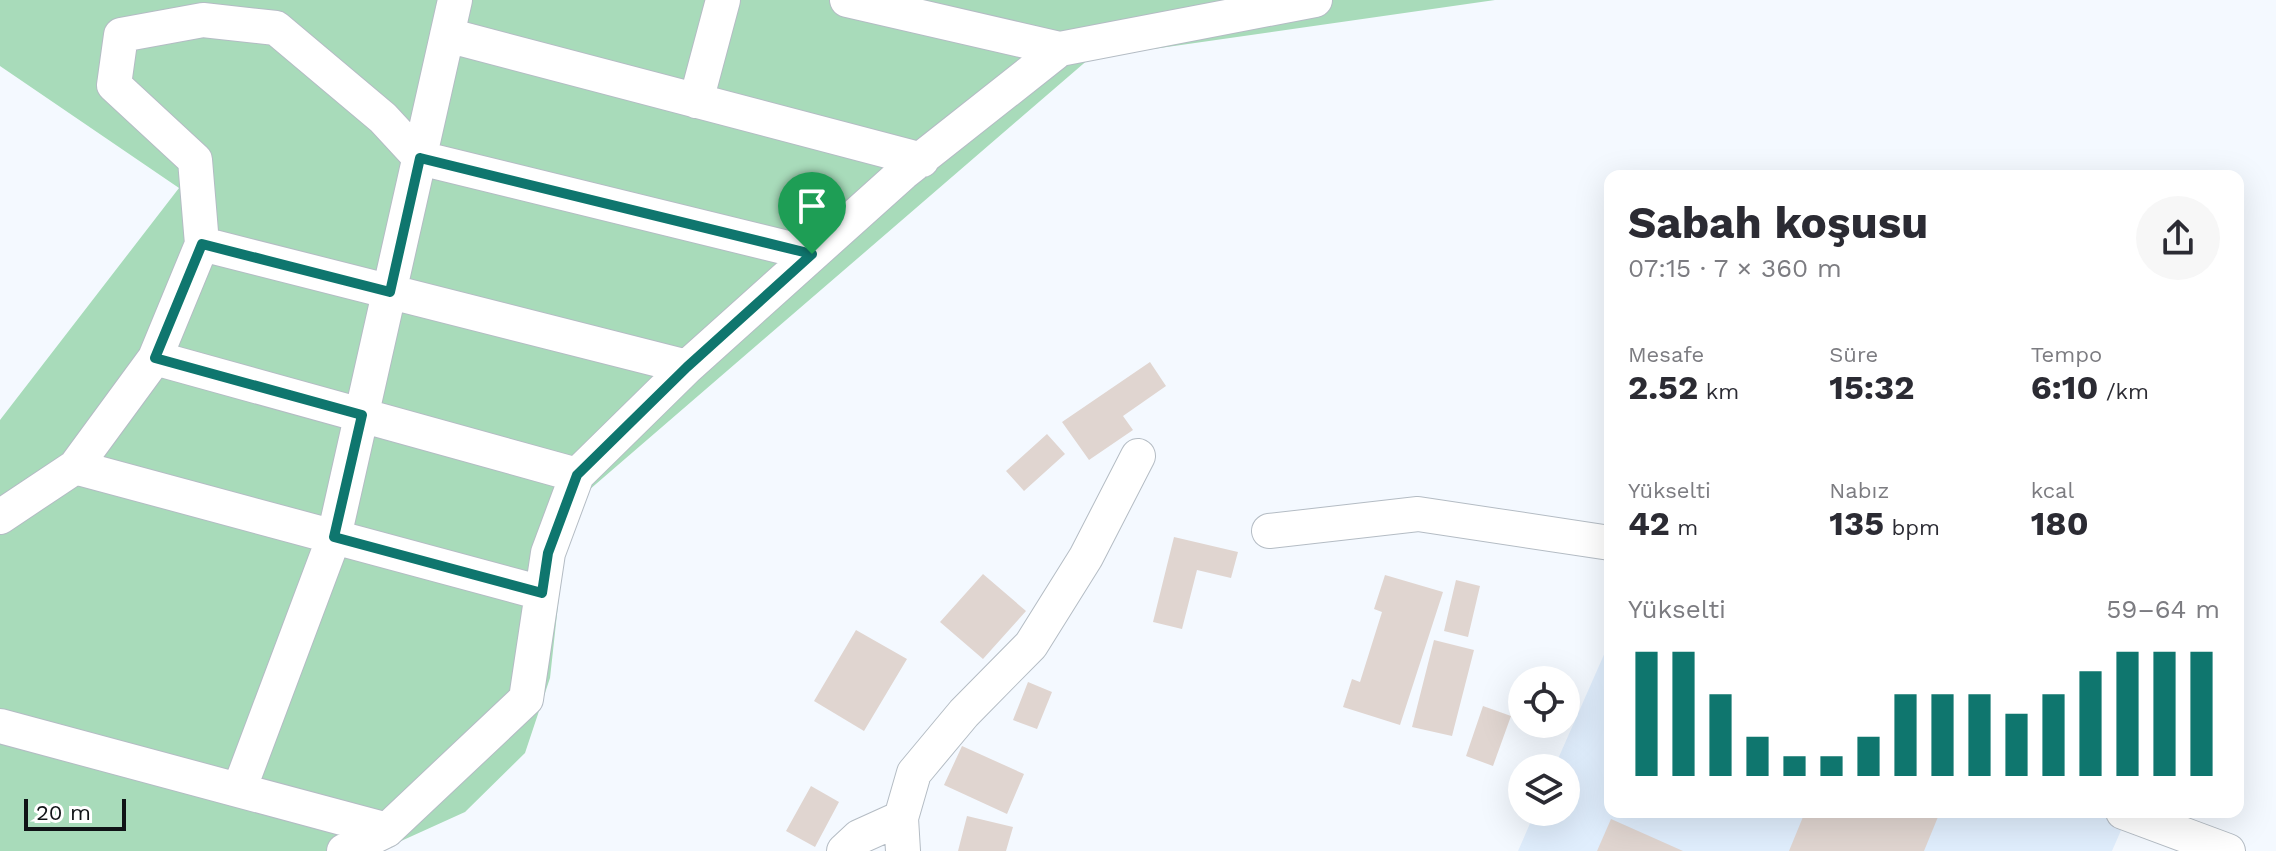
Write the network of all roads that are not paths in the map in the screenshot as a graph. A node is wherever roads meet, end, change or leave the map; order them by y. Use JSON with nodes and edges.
{"nodes":[{"id":1,"x":455,"y":0,"type":"edge"},
{"id":2,"x":723,"y":0,"type":"edge"},
{"id":3,"x":847,"y":0,"type":"edge"},
{"id":4,"x":1315,"y":0,"type":"edge"},
{"id":5,"x":447,"y":35,"type":"junction"},
{"id":6,"x":1060,"y":49,"type":"junction"},
{"id":7,"x":696,"y":101,"type":"junction"},
{"id":8,"x":420,"y":158,"type":"junction"},
{"id":9,"x":922,"y":160,"type":"junction"},
{"id":10,"x":202,"y":244,"type":"junction"},
{"id":11,"x":812,"y":254,"type":"junction"},
{"id":12,"x":390,"y":292,"type":"junction"},
{"id":13,"x":155,"y":358,"type":"junction"},
{"id":14,"x":687,"y":367,"type":"junction"},
{"id":15,"x":362,"y":415,"type":"junction"},
{"id":16,"x":1138,"y":456,"type":"dead end"},
{"id":17,"x":75,"y":467,"type":"junction"},
{"id":18,"x":577,"y":475,"type":"junction"},
{"id":19,"x":0,"y":517,"type":"edge"},
{"id":20,"x":1269,"y":531,"type":"dead end"},
{"id":21,"x":334,"y":537,"type":"junction"},
{"id":22,"x":1604,"y":542,"type":"edge"},
{"id":23,"x":542,"y":593,"type":"junction"},
{"id":24,"x":0,"y":726,"type":"edge"},
{"id":25,"x":239,"y":790,"type":"junction"},
{"id":26,"x":2139,"y":818,"type":"edge"},
{"id":27,"x":387,"y":830,"type":"junction"},
{"id":28,"x":902,"y":834,"type":"edge"},
{"id":29,"x":344,"y":851,"type":"edge"},
{"id":30,"x":844,"y":851,"type":"edge"},
{"id":31,"x":2228,"y":851,"type":"edge"}],
"edges":[{"from":1,"to":5,"type":"street"},
{"from":2,"to":7,"type":"street"},
{"from":3,"to":6,"type":"street"},
{"from":4,"to":6,"type":"street"},
{"from":5,"to":7,"type":"street"},
{"from":5,"to":8,"type":"street"},
{"from":6,"to":9,"type":"street"},
{"from":7,"to":9,"type":"street"},
{"from":8,"to":10,"type":"street"},
{"from":8,"to":11,"type":"street"},
{"from":8,"to":12,"type":"street"},
{"from":9,"to":11,"type":"street"},
{"from":10,"to":12,"type":"street"},
{"from":10,"to":13,"type":"street"},
{"from":11,"to":14,"type":"street"},
{"from":12,"to":14,"type":"street"},
{"from":12,"to":15,"type":"street"},
{"from":13,"to":15,"type":"street"},
{"from":13,"to":17,"type":"street"},
{"from":14,"to":18,"type":"street"},
{"from":15,"to":18,"type":"street"},
{"from":15,"to":21,"type":"street"},
{"from":16,"to":28,"type":"street"},
{"from":17,"to":19,"type":"street"},
{"from":17,"to":21,"type":"street"},
{"from":18,"to":23,"type":"street"},
{"from":20,"to":22,"type":"street"},
{"from":21,"to":23,"type":"street"},
{"from":21,"to":25,"type":"street"},
{"from":23,"to":27,"type":"street"},
{"from":24,"to":25,"type":"street"},
{"from":25,"to":27,"type":"street"},
{"from":26,"to":31,"type":"street"},
{"from":27,"to":29,"type":"street"},
{"from":28,"to":30,"type":"street"}]}
